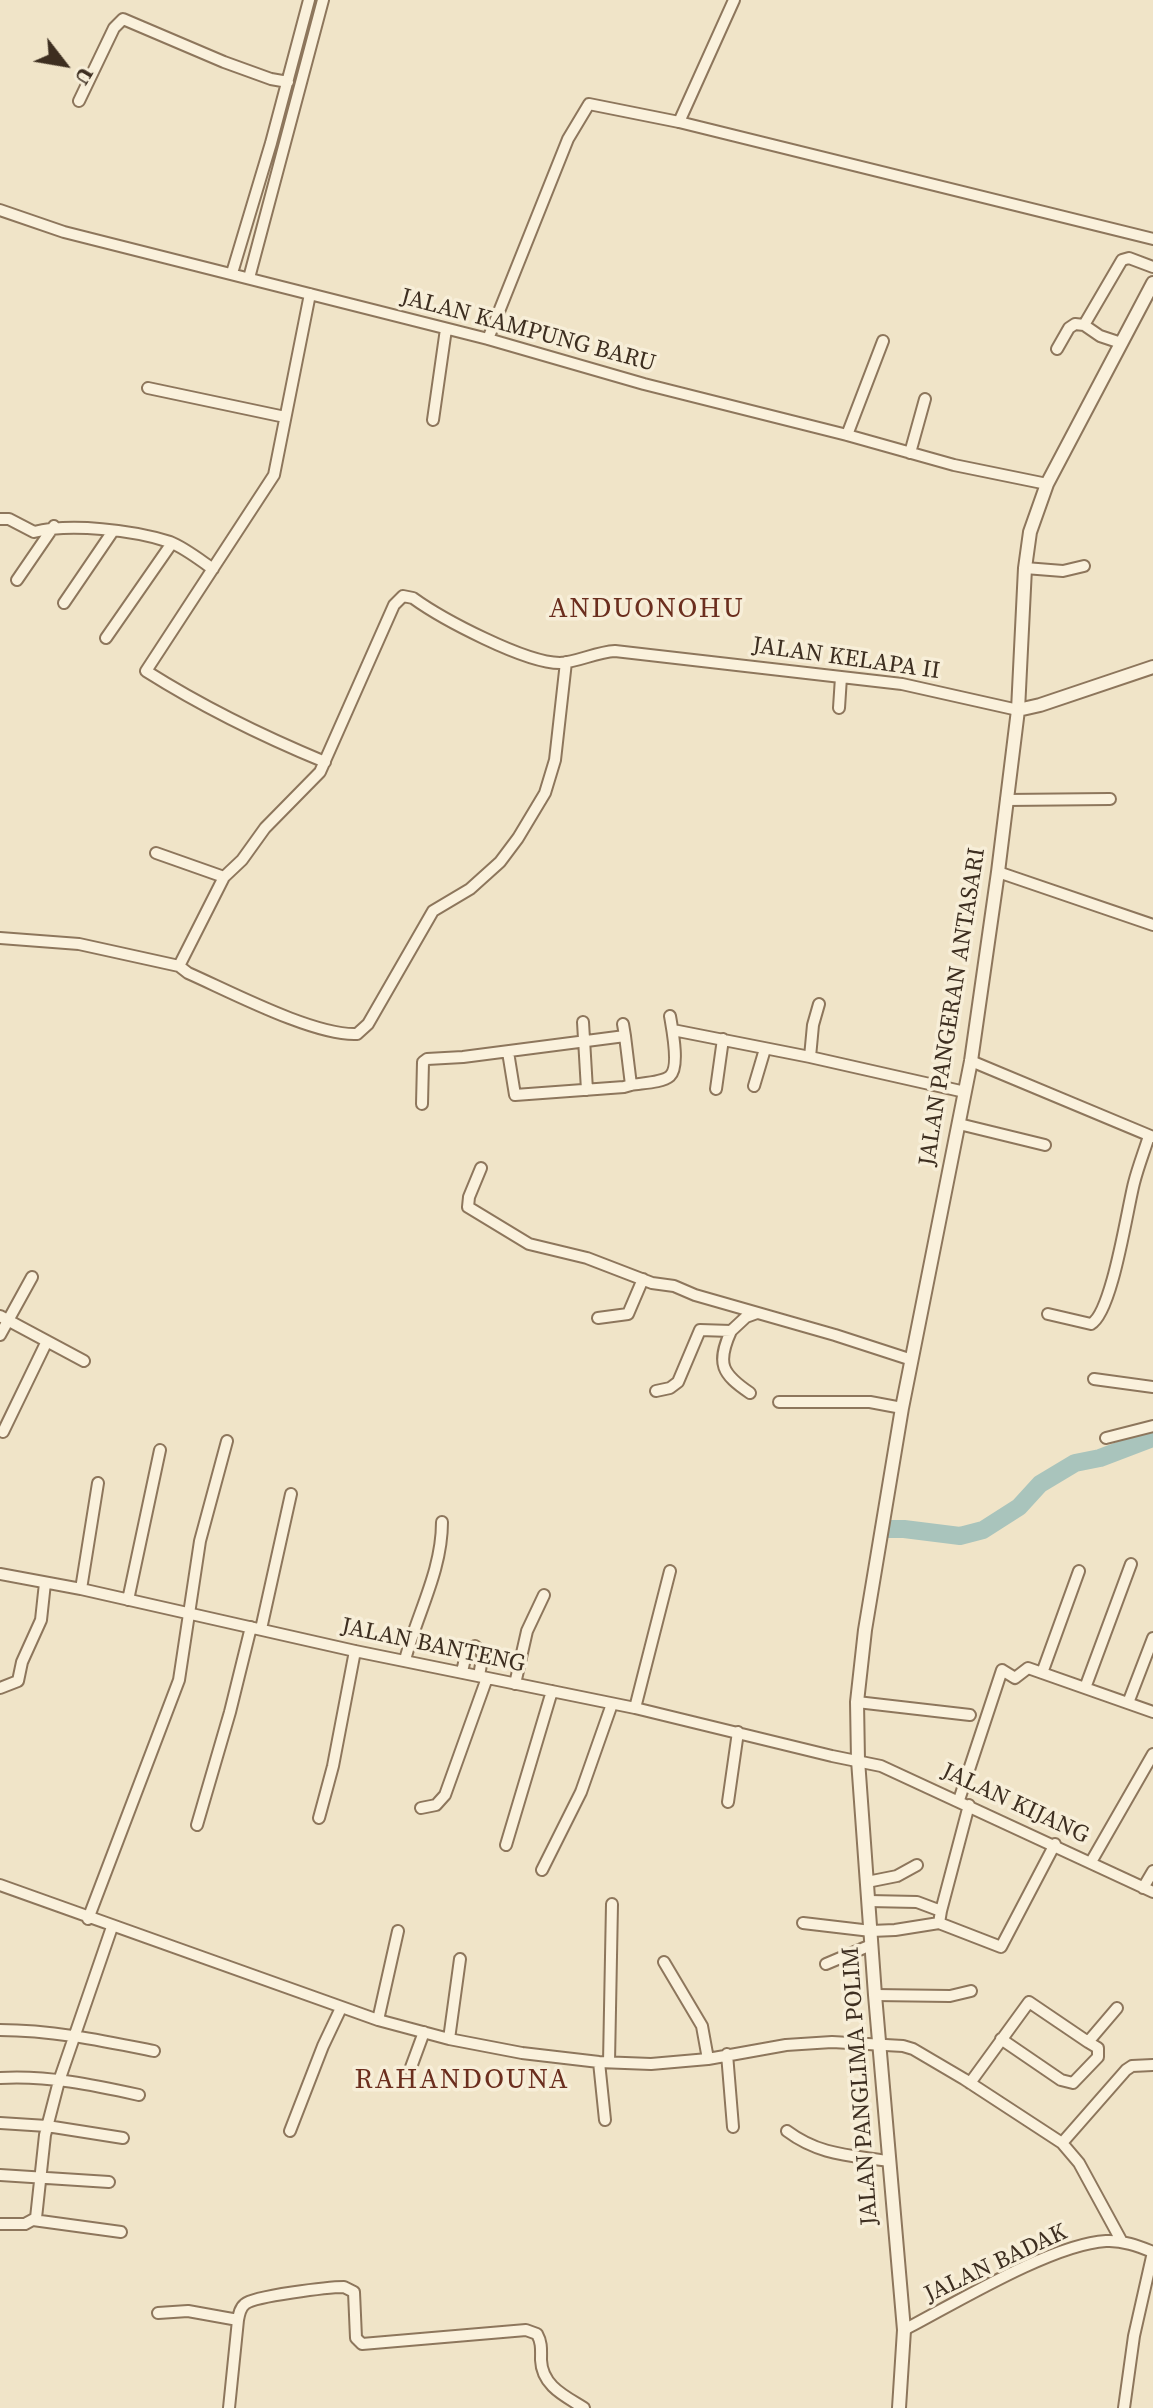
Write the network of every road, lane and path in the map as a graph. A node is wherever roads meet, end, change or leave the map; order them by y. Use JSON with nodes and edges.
{"nodes":[{"id":1,"x":309,"y":0,"type":"edge"},
{"id":2,"x":323,"y":0,"type":"edge"},
{"id":3,"x":734,"y":0,"type":"edge"},
{"id":4,"x":288,"y":82,"type":"junction"},
{"id":5,"x":79,"y":101,"type":"dead end"},
{"id":6,"x":679,"y":122,"type":"junction"},
{"id":7,"x":0,"y":210,"type":"edge"},
{"id":8,"x":1153,"y":239,"type":"edge"},
{"id":9,"x":1153,"y":267,"type":"edge"},
{"id":10,"x":232,"y":273,"type":"junction"},
{"id":11,"x":249,"y":278,"type":"junction"},
{"id":12,"x":1153,"y":283,"type":"edge"},
{"id":13,"x":310,"y":294,"type":"junction"},
{"id":14,"x":1084,"y":325,"type":"junction"},
{"id":15,"x":446,"y":329,"type":"junction"},
{"id":16,"x":488,"y":339,"type":"junction"},
{"id":17,"x":883,"y":341,"type":"dead end"},
{"id":18,"x":1121,"y":343,"type":"junction"},
{"id":19,"x":1057,"y":349,"type":"dead end"},
{"id":20,"x":148,"y":388,"type":"dead end"},
{"id":21,"x":925,"y":399,"type":"dead end"},
{"id":22,"x":285,"y":417,"type":"junction"},
{"id":23,"x":433,"y":420,"type":"dead end"},
{"id":24,"x":847,"y":435,"type":"junction"},
{"id":25,"x":910,"y":453,"type":"junction"},
{"id":26,"x":1047,"y":484,"type":"junction"},
{"id":27,"x":0,"y":519,"type":"edge"},
{"id":28,"x":54,"y":526,"type":"junction"},
{"id":29,"x":113,"y":531,"type":"junction"},
{"id":30,"x":172,"y":543,"type":"junction"},
{"id":31,"x":1084,"y":566,"type":"dead end"},
{"id":32,"x":1025,"y":568,"type":"junction"},
{"id":33,"x":213,"y":569,"type":"junction"},
{"id":34,"x":17,"y":580,"type":"dead end"},
{"id":35,"x":64,"y":603,"type":"dead end"},
{"id":36,"x":106,"y":638,"type":"dead end"},
{"id":37,"x":566,"y":662,"type":"junction"},
{"id":38,"x":1153,"y":667,"type":"edge"},
{"id":39,"x":841,"y":677,"type":"junction"},
{"id":40,"x":839,"y":708,"type":"dead end"},
{"id":41,"x":1018,"y":710,"type":"junction"},
{"id":42,"x":325,"y":762,"type":"junction"},
{"id":43,"x":1110,"y":799,"type":"dead end"},
{"id":44,"x":1006,"y":800,"type":"junction"},
{"id":45,"x":156,"y":853,"type":"dead end"},
{"id":46,"x":998,"y":872,"type":"junction"},
{"id":47,"x":224,"y":877,"type":"junction"},
{"id":48,"x":1153,"y":925,"type":"edge"},
{"id":49,"x":0,"y":938,"type":"edge"},
{"id":50,"x":179,"y":966,"type":"junction"},
{"id":51,"x":819,"y":1004,"type":"dead end"},
{"id":52,"x":670,"y":1016,"type":"dead end"},
{"id":53,"x":583,"y":1022,"type":"dead end"},
{"id":54,"x":623,"y":1024,"type":"dead end"},
{"id":55,"x":673,"y":1030,"type":"junction"},
{"id":56,"x":625,"y":1036,"type":"junction"},
{"id":57,"x":723,"y":1039,"type":"junction"},
{"id":58,"x":585,"y":1043,"type":"junction"},
{"id":59,"x":765,"y":1049,"type":"junction"},
{"id":60,"x":508,"y":1052,"type":"junction"},
{"id":61,"x":810,"y":1057,"type":"junction"},
{"id":62,"x":971,"y":1061,"type":"junction"},
{"id":63,"x":631,"y":1085,"type":"junction"},
{"id":64,"x":754,"y":1086,"type":"dead end"},
{"id":65,"x":716,"y":1089,"type":"dead end"},
{"id":66,"x":587,"y":1090,"type":"junction"},
{"id":67,"x":965,"y":1092,"type":"junction"},
{"id":68,"x":422,"y":1104,"type":"dead end"},
{"id":69,"x":959,"y":1124,"type":"junction"},
{"id":70,"x":1151,"y":1137,"type":"edge"},
{"id":71,"x":1045,"y":1145,"type":"dead end"},
{"id":72,"x":481,"y":1168,"type":"dead end"},
{"id":73,"x":32,"y":1277,"type":"dead end"},
{"id":74,"x":643,"y":1279,"type":"junction"},
{"id":75,"x":757,"y":1313,"type":"junction"},
{"id":76,"x":1048,"y":1314,"type":"dead end"},
{"id":77,"x":4,"y":1318,"type":"edge"},
{"id":78,"x":598,"y":1318,"type":"dead end"},
{"id":79,"x":731,"y":1331,"type":"junction"},
{"id":80,"x":0,"y":1335,"type":"edge"},
{"id":81,"x":47,"y":1341,"type":"junction"},
{"id":82,"x":912,"y":1360,"type":"junction"},
{"id":83,"x":84,"y":1361,"type":"dead end"},
{"id":84,"x":1094,"y":1379,"type":"dead end"},
{"id":85,"x":1153,"y":1387,"type":"edge"},
{"id":86,"x":656,"y":1391,"type":"dead end"},
{"id":87,"x":750,"y":1393,"type":"dead end"},
{"id":88,"x":779,"y":1402,"type":"dead end"},
{"id":89,"x":902,"y":1408,"type":"junction"},
{"id":90,"x":1153,"y":1426,"type":"edge"},
{"id":91,"x":3,"y":1432,"type":"dead end"},
{"id":92,"x":1106,"y":1438,"type":"dead end"},
{"id":93,"x":227,"y":1441,"type":"dead end"},
{"id":94,"x":160,"y":1450,"type":"dead end"},
{"id":95,"x":98,"y":1483,"type":"dead end"},
{"id":96,"x":291,"y":1494,"type":"dead end"},
{"id":97,"x":442,"y":1522,"type":"dead end"},
{"id":98,"x":1131,"y":1564,"type":"dead end"},
{"id":99,"x":670,"y":1571,"type":"dead end"},
{"id":100,"x":1079,"y":1571,"type":"dead end"},
{"id":101,"x":0,"y":1574,"type":"edge"},
{"id":102,"x":45,"y":1583,"type":"junction"},
{"id":103,"x":81,"y":1589,"type":"junction"},
{"id":104,"x":544,"y":1595,"type":"dead end"},
{"id":105,"x":128,"y":1600,"type":"junction"},
{"id":106,"x":189,"y":1615,"type":"junction"},
{"id":107,"x":256,"y":1628,"type":"junction"},
{"id":108,"x":1153,"y":1638,"type":"edge"},
{"id":109,"x":355,"y":1651,"type":"junction"},
{"id":110,"x":405,"y":1660,"type":"junction"},
{"id":111,"x":462,"y":1672,"type":"junction"},
{"id":112,"x":1042,"y":1673,"type":"junction"},
{"id":113,"x":483,"y":1677,"type":"junction"},
{"id":114,"x":515,"y":1684,"type":"junction"},
{"id":115,"x":0,"y":1688,"type":"edge"},
{"id":116,"x":1085,"y":1688,"type":"junction"},
{"id":117,"x":552,"y":1691,"type":"junction"},
{"id":118,"x":857,"y":1702,"type":"junction"},
{"id":119,"x":1128,"y":1703,"type":"junction"},
{"id":120,"x":612,"y":1704,"type":"junction"},
{"id":121,"x":635,"y":1708,"type":"junction"},
{"id":122,"x":1153,"y":1712,"type":"edge"},
{"id":123,"x":970,"y":1715,"type":"dead end"},
{"id":124,"x":738,"y":1732,"type":"junction"},
{"id":125,"x":1153,"y":1754,"type":"edge"},
{"id":126,"x":858,"y":1760,"type":"junction"},
{"id":127,"x":728,"y":1802,"type":"dead end"},
{"id":128,"x":964,"y":1802,"type":"junction"},
{"id":129,"x":421,"y":1808,"type":"dead end"},
{"id":130,"x":319,"y":1818,"type":"dead end"},
{"id":131,"x":197,"y":1825,"type":"dead end"},
{"id":132,"x":1055,"y":1844,"type":"junction"},
{"id":133,"x":506,"y":1845,"type":"dead end"},
{"id":134,"x":1091,"y":1862,"type":"junction"},
{"id":135,"x":917,"y":1865,"type":"dead end"},
{"id":136,"x":542,"y":1870,"type":"dead end"},
{"id":137,"x":1153,"y":1871,"type":"edge"},
{"id":138,"x":867,"y":1882,"type":"junction"},
{"id":139,"x":0,"y":1885,"type":"edge"},
{"id":140,"x":1148,"y":1890,"type":"edge"},
{"id":141,"x":869,"y":1901,"type":"junction"},
{"id":142,"x":612,"y":1904,"type":"dead end"},
{"id":143,"x":941,"y":1911,"type":"junction"},
{"id":144,"x":88,"y":1919,"type":"junction"},
{"id":145,"x":803,"y":1923,"type":"dead end"},
{"id":146,"x":939,"y":1923,"type":"junction"},
{"id":147,"x":112,"y":1927,"type":"junction"},
{"id":148,"x":398,"y":1931,"type":"dead end"},
{"id":149,"x":871,"y":1931,"type":"junction"},
{"id":150,"x":871,"y":1945,"type":"junction"},
{"id":151,"x":460,"y":1959,"type":"dead end"},
{"id":152,"x":664,"y":1962,"type":"dead end"},
{"id":153,"x":826,"y":1964,"type":"dead end"},
{"id":154,"x":971,"y":1991,"type":"dead end"},
{"id":155,"x":875,"y":1995,"type":"junction"},
{"id":156,"x":341,"y":2008,"type":"junction"},
{"id":157,"x":1117,"y":2008,"type":"dead end"},
{"id":158,"x":378,"y":2020,"type":"junction"},
{"id":159,"x":0,"y":2030,"type":"edge"},
{"id":160,"x":424,"y":2032,"type":"junction"},
{"id":161,"x":74,"y":2036,"type":"junction"},
{"id":162,"x":449,"y":2039,"type":"junction"},
{"id":163,"x":1001,"y":2039,"type":"junction"},
{"id":164,"x":1088,"y":2042,"type":"junction"},
{"id":165,"x":879,"y":2044,"type":"junction"},
{"id":166,"x":154,"y":2051,"type":"dead end"},
{"id":167,"x":727,"y":2054,"type":"junction"},
{"id":168,"x":708,"y":2059,"type":"junction"},
{"id":169,"x":604,"y":2062,"type":"junction"},
{"id":170,"x":1153,"y":2065,"type":"edge"},
{"id":171,"x":410,"y":2070,"type":"dead end"},
{"id":172,"x":0,"y":2078,"type":"edge"},
{"id":173,"x":59,"y":2081,"type":"junction"},
{"id":174,"x":970,"y":2083,"type":"junction"},
{"id":175,"x":139,"y":2095,"type":"dead end"},
{"id":176,"x":605,"y":2120,"type":"dead end"},
{"id":177,"x":0,"y":2123,"type":"edge"},
{"id":178,"x":47,"y":2126,"type":"junction"},
{"id":179,"x":733,"y":2127,"type":"dead end"},
{"id":180,"x":290,"y":2131,"type":"dead end"},
{"id":181,"x":787,"y":2131,"type":"dead end"},
{"id":182,"x":123,"y":2138,"type":"dead end"},
{"id":183,"x":1062,"y":2143,"type":"junction"},
{"id":184,"x":888,"y":2161,"type":"junction"},
{"id":185,"x":0,"y":2175,"type":"edge"},
{"id":186,"x":40,"y":2177,"type":"junction"},
{"id":187,"x":109,"y":2182,"type":"dead end"},
{"id":188,"x":33,"y":2220,"type":"junction"},
{"id":189,"x":0,"y":2224,"type":"edge"},
{"id":190,"x":121,"y":2232,"type":"dead end"},
{"id":191,"x":1122,"y":2242,"type":"junction"},
{"id":192,"x":1153,"y":2252,"type":"edge"},
{"id":193,"x":158,"y":2313,"type":"dead end"},
{"id":194,"x":238,"y":2320,"type":"junction"},
{"id":195,"x":904,"y":2330,"type":"junction"},
{"id":196,"x":229,"y":2408,"type":"edge"},
{"id":197,"x":584,"y":2408,"type":"edge"},
{"id":198,"x":899,"y":2408,"type":"edge"},
{"id":199,"x":1124,"y":2408,"type":"edge"}],
"edges":[{"from":1,"to":4,"type":"street"},
{"from":2,"to":11,"type":"street"},
{"from":3,"to":6,"type":"street"},
{"from":4,"to":5,"type":"street"},
{"from":4,"to":10,"type":"street"},
{"from":6,"to":8,"type":"street"},
{"from":6,"to":16,"type":"street"},
{"from":7,"to":10,"type":"street","name":"JALAN KAMPUNG BARU"},
{"from":9,"to":14,"type":"street"},
{"from":10,"to":11,"type":"street","name":"JALAN KAMPUNG BARU"},
{"from":11,"to":13,"type":"street","name":"JALAN KAMPUNG BARU"},
{"from":12,"to":18,"type":"street","name":"JALAN PANGERAN ANTASARI"},
{"from":13,"to":15,"type":"street","name":"JALAN KAMPUNG BARU"},
{"from":13,"to":22,"type":"street"},
{"from":14,"to":18,"type":"street"},
{"from":14,"to":19,"type":"street"},
{"from":15,"to":16,"type":"street","name":"JALAN KAMPUNG BARU"},
{"from":15,"to":23,"type":"street"},
{"from":16,"to":24,"type":"street","name":"JALAN KAMPUNG BARU"},
{"from":17,"to":24,"type":"street"},
{"from":18,"to":26,"type":"street","name":"JALAN PANGERAN ANTASARI"},
{"from":20,"to":22,"type":"street"},
{"from":21,"to":25,"type":"street"},
{"from":22,"to":33,"type":"street"},
{"from":24,"to":25,"type":"street","name":"JALAN KAMPUNG BARU"},
{"from":25,"to":26,"type":"street","name":"JALAN KAMPUNG BARU"},
{"from":26,"to":32,"type":"street","name":"JALAN PANGERAN ANTASARI"},
{"from":27,"to":28,"type":"street"},
{"from":28,"to":29,"type":"street"},
{"from":28,"to":34,"type":"street"},
{"from":29,"to":30,"type":"street"},
{"from":29,"to":35,"type":"street"},
{"from":30,"to":33,"type":"street"},
{"from":30,"to":36,"type":"street"},
{"from":31,"to":32,"type":"street"},
{"from":32,"to":41,"type":"street","name":"JALAN PANGERAN ANTASARI"},
{"from":33,"to":42,"type":"street"},
{"from":37,"to":39,"type":"street","name":"JALAN KELAPA II"},
{"from":37,"to":42,"type":"street","name":"JALAN KELAPA II"},
{"from":37,"to":50,"type":"street"},
{"from":38,"to":41,"type":"street"},
{"from":39,"to":40,"type":"street"},
{"from":39,"to":41,"type":"street","name":"JALAN KELAPA II"},
{"from":41,"to":44,"type":"street","name":"JALAN PANGERAN ANTASARI"},
{"from":42,"to":47,"type":"street","name":"JALAN KELAPA II"},
{"from":43,"to":44,"type":"street"},
{"from":44,"to":46,"type":"street","name":"JALAN PANGERAN ANTASARI"},
{"from":45,"to":47,"type":"street"},
{"from":46,"to":48,"type":"street"},
{"from":46,"to":62,"type":"street","name":"JALAN PANGERAN ANTASARI"},
{"from":47,"to":50,"type":"street","name":"JALAN KELAPA II"},
{"from":49,"to":50,"type":"street"},
{"from":51,"to":61,"type":"street"},
{"from":52,"to":55,"type":"street"},
{"from":53,"to":58,"type":"street"},
{"from":54,"to":56,"type":"street"},
{"from":55,"to":57,"type":"street"},
{"from":55,"to":63,"type":"street"},
{"from":56,"to":58,"type":"street"},
{"from":56,"to":63,"type":"street"},
{"from":57,"to":59,"type":"street"},
{"from":57,"to":65,"type":"street"},
{"from":58,"to":60,"type":"street"},
{"from":58,"to":66,"type":"street"},
{"from":59,"to":61,"type":"street"},
{"from":59,"to":64,"type":"street"},
{"from":60,"to":66,"type":"street"},
{"from":60,"to":68,"type":"street"},
{"from":61,"to":67,"type":"street"},
{"from":62,"to":67,"type":"street","name":"JALAN PANGERAN ANTASARI"},
{"from":62,"to":70,"type":"street"},
{"from":63,"to":66,"type":"street"},
{"from":67,"to":69,"type":"street","name":"JALAN PANGERAN ANTASARI"},
{"from":69,"to":71,"type":"street"},
{"from":69,"to":82,"type":"street","name":"JALAN PANGERAN ANTASARI"},
{"from":70,"to":76,"type":"street"},
{"from":72,"to":74,"type":"street"},
{"from":73,"to":77,"type":"street"},
{"from":74,"to":75,"type":"street"},
{"from":74,"to":78,"type":"street"},
{"from":75,"to":79,"type":"street"},
{"from":75,"to":82,"type":"street"},
{"from":77,"to":80,"type":"street"},
{"from":77,"to":81,"type":"street"},
{"from":79,"to":86,"type":"street"},
{"from":79,"to":87,"type":"street"},
{"from":81,"to":83,"type":"street"},
{"from":81,"to":91,"type":"street"},
{"from":82,"to":89,"type":"street","name":"JALAN PANGERAN ANTASARI"},
{"from":84,"to":85,"type":"street"},
{"from":88,"to":89,"type":"street"},
{"from":89,"to":118,"type":"street","name":"JALAN PANGERAN ANTASARI"},
{"from":90,"to":92,"type":"street"},
{"from":93,"to":106,"type":"street"},
{"from":94,"to":105,"type":"street"},
{"from":95,"to":103,"type":"street"},
{"from":96,"to":107,"type":"street"},
{"from":97,"to":110,"type":"street"},
{"from":98,"to":116,"type":"street"},
{"from":99,"to":121,"type":"street"},
{"from":100,"to":112,"type":"street"},
{"from":101,"to":102,"type":"street","name":"JALAN BANTENG"},
{"from":102,"to":103,"type":"street","name":"JALAN BANTENG"},
{"from":102,"to":115,"type":"street"},
{"from":103,"to":105,"type":"street","name":"JALAN BANTENG"},
{"from":104,"to":114,"type":"street"},
{"from":105,"to":106,"type":"street","name":"JALAN BANTENG"},
{"from":106,"to":107,"type":"street","name":"JALAN BANTENG"},
{"from":106,"to":144,"type":"street"},
{"from":107,"to":109,"type":"street","name":"JALAN BANTENG"},
{"from":107,"to":131,"type":"street"},
{"from":108,"to":119,"type":"street"},
{"from":109,"to":110,"type":"street","name":"JALAN BANTENG"},
{"from":109,"to":130,"type":"street"},
{"from":110,"to":111,"type":"street","name":"JALAN BANTENG"},
{"from":111,"to":113,"type":"street","name":"JALAN BANTENG"},
{"from":111,"to":113,"type":"street"},
{"from":112,"to":116,"type":"street"},
{"from":112,"to":128,"type":"street"},
{"from":113,"to":114,"type":"street","name":"JALAN BANTENG"},
{"from":113,"to":129,"type":"street"},
{"from":114,"to":117,"type":"street","name":"JALAN BANTENG"},
{"from":116,"to":119,"type":"street"},
{"from":117,"to":120,"type":"street","name":"JALAN BANTENG"},
{"from":117,"to":133,"type":"street"},
{"from":118,"to":123,"type":"street"},
{"from":118,"to":126,"type":"street","name":"JALAN PANGERAN ANTASARI"},
{"from":119,"to":122,"type":"street"},
{"from":120,"to":121,"type":"street","name":"JALAN BANTENG"},
{"from":120,"to":136,"type":"street"},
{"from":121,"to":124,"type":"street","name":"JALAN BANTENG"},
{"from":124,"to":126,"type":"street","name":"JALAN BANTENG"},
{"from":124,"to":127,"type":"street"},
{"from":125,"to":134,"type":"street"},
{"from":126,"to":128,"type":"street","name":"JALAN KIJANG"},
{"from":126,"to":138,"type":"street","name":"JALAN PANGLIMA POLIM"},
{"from":128,"to":132,"type":"street","name":"JALAN KIJANG"},
{"from":128,"to":143,"type":"street"},
{"from":132,"to":134,"type":"street","name":"JALAN KIJANG"},
{"from":132,"to":146,"type":"street"},
{"from":134,"to":140,"type":"street","name":"JALAN KIJANG"},
{"from":135,"to":138,"type":"street"},
{"from":137,"to":140,"type":"street"},
{"from":138,"to":141,"type":"street","name":"JALAN PANGLIMA POLIM"},
{"from":139,"to":144,"type":"street"},
{"from":141,"to":143,"type":"street"},
{"from":141,"to":149,"type":"street","name":"JALAN PANGLIMA POLIM"},
{"from":142,"to":169,"type":"street"},
{"from":143,"to":146,"type":"street"},
{"from":144,"to":147,"type":"street"},
{"from":145,"to":149,"type":"street"},
{"from":146,"to":149,"type":"street"},
{"from":147,"to":156,"type":"street"},
{"from":147,"to":161,"type":"street"},
{"from":148,"to":158,"type":"street"},
{"from":149,"to":150,"type":"street","name":"JALAN PANGLIMA POLIM"},
{"from":150,"to":153,"type":"street"},
{"from":150,"to":155,"type":"street","name":"JALAN PANGLIMA POLIM"},
{"from":151,"to":162,"type":"street"},
{"from":152,"to":168,"type":"street"},
{"from":154,"to":155,"type":"street"},
{"from":155,"to":165,"type":"street","name":"JALAN PANGLIMA POLIM"},
{"from":156,"to":158,"type":"street"},
{"from":156,"to":180,"type":"street"},
{"from":157,"to":164,"type":"street"},
{"from":158,"to":160,"type":"street"},
{"from":159,"to":161,"type":"street"},
{"from":160,"to":162,"type":"street"},
{"from":160,"to":171,"type":"street"},
{"from":161,"to":166,"type":"street"},
{"from":161,"to":173,"type":"street"},
{"from":162,"to":169,"type":"street"},
{"from":163,"to":164,"type":"street"},
{"from":163,"to":164,"type":"street"},
{"from":163,"to":174,"type":"street"},
{"from":165,"to":167,"type":"street"},
{"from":165,"to":174,"type":"street"},
{"from":165,"to":184,"type":"street","name":"JALAN PANGLIMA POLIM"},
{"from":167,"to":168,"type":"street"},
{"from":167,"to":179,"type":"street"},
{"from":168,"to":169,"type":"street"},
{"from":169,"to":176,"type":"street"},
{"from":170,"to":183,"type":"street"},
{"from":172,"to":173,"type":"street"},
{"from":173,"to":175,"type":"street"},
{"from":173,"to":178,"type":"street"},
{"from":174,"to":183,"type":"street"},
{"from":177,"to":178,"type":"street"},
{"from":178,"to":182,"type":"street"},
{"from":178,"to":186,"type":"street"},
{"from":181,"to":184,"type":"street"},
{"from":183,"to":191,"type":"street"},
{"from":184,"to":195,"type":"street","name":"JALAN PANGLIMA POLIM"},
{"from":185,"to":186,"type":"street"},
{"from":186,"to":187,"type":"street"},
{"from":186,"to":188,"type":"street"},
{"from":188,"to":189,"type":"street"},
{"from":188,"to":190,"type":"street"},
{"from":191,"to":192,"type":"street","name":"JALAN BADAK"},
{"from":191,"to":195,"type":"street","name":"JALAN BADAK"},
{"from":192,"to":199,"type":"street"},
{"from":193,"to":194,"type":"street"},
{"from":194,"to":196,"type":"street"},
{"from":194,"to":197,"type":"street"},
{"from":195,"to":198,"type":"street","name":"JALAN PANGLIMA POLIM"}]}
